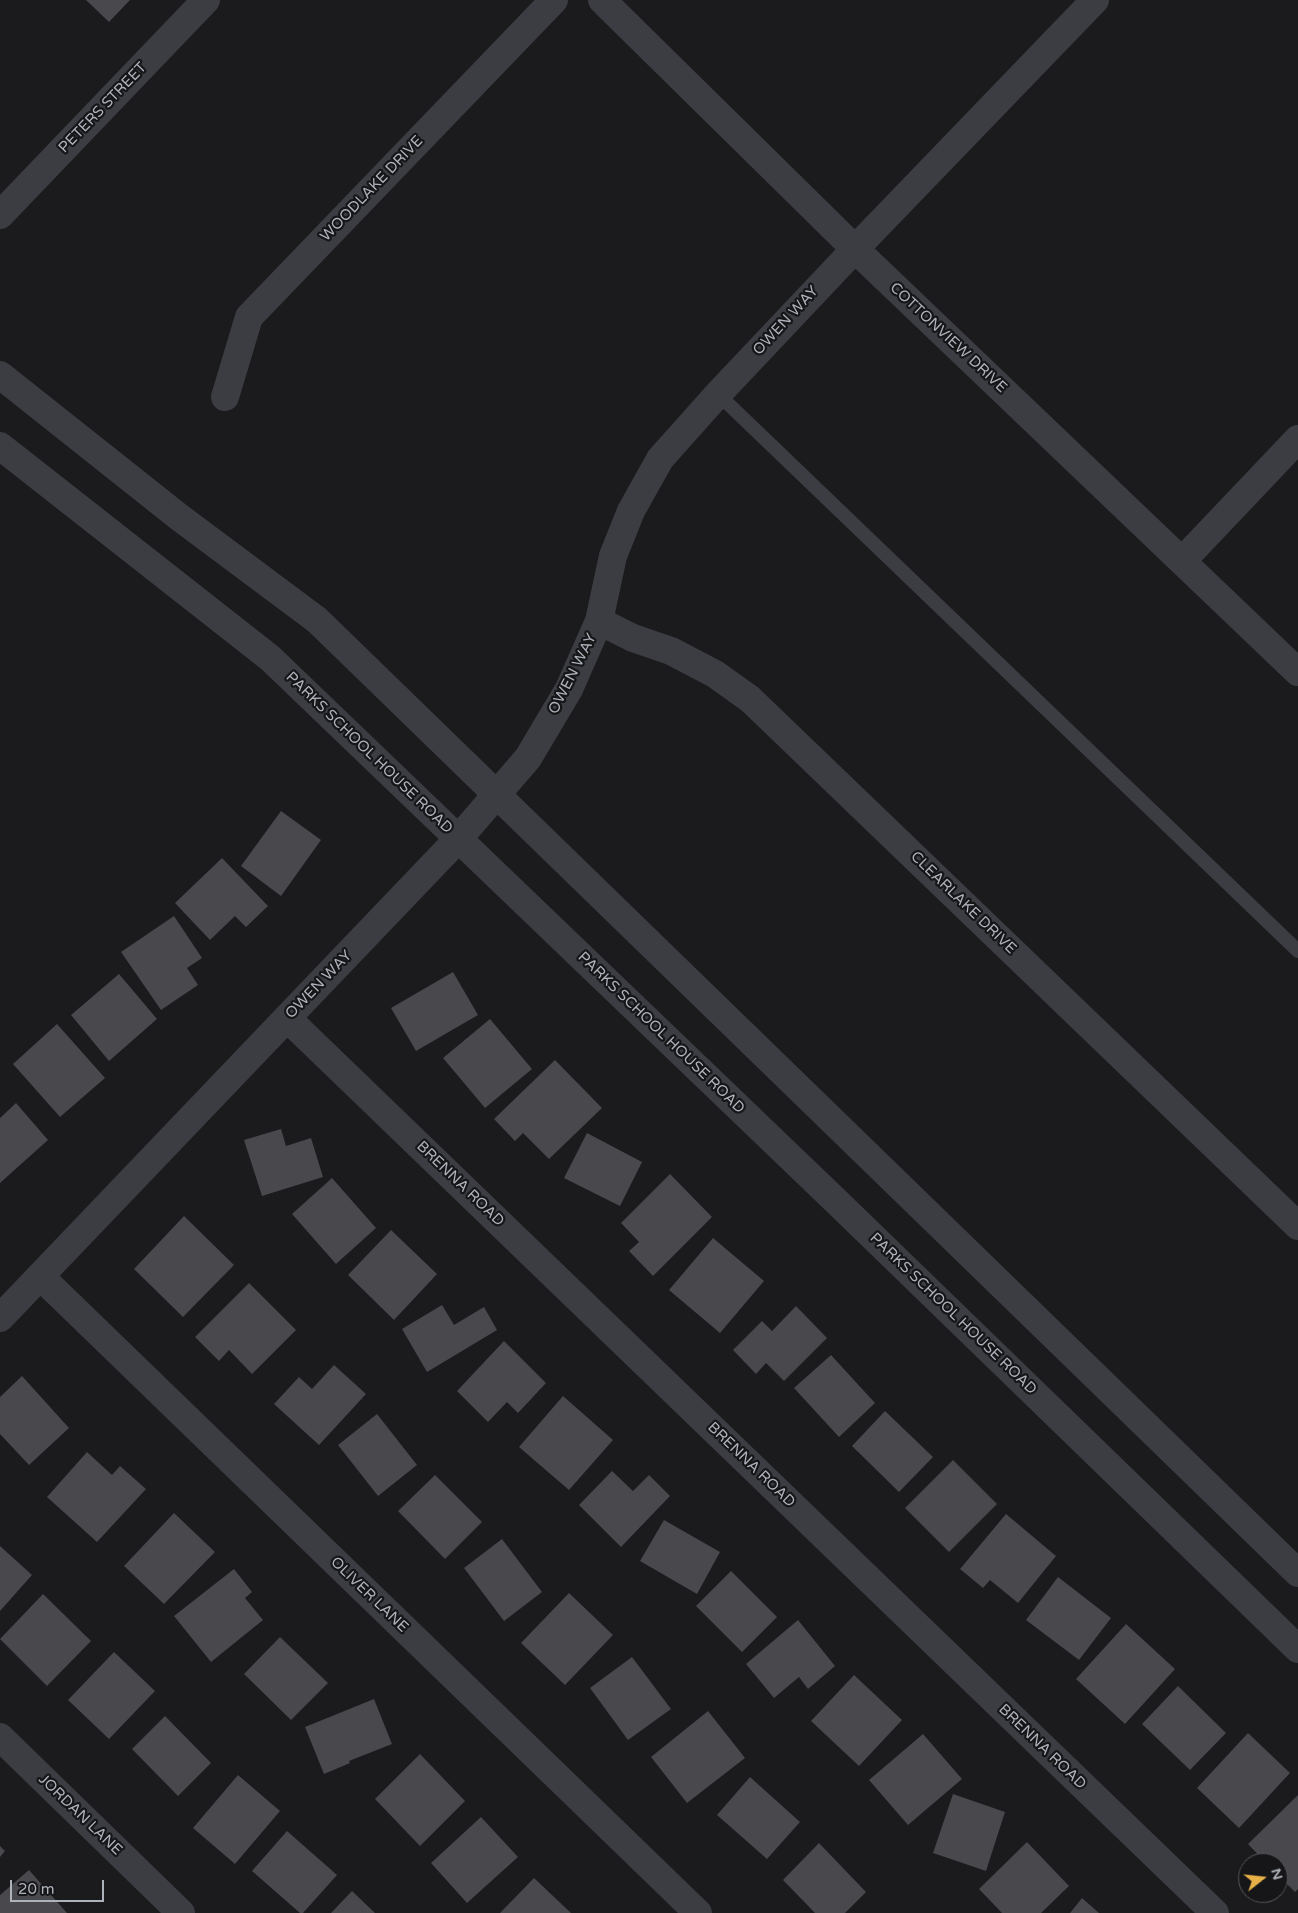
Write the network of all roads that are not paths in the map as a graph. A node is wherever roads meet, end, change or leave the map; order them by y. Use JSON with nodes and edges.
{"nodes":[{"id":1,"x":206,"y":0,"type":"edge"},
{"id":2,"x":554,"y":0,"type":"edge"},
{"id":3,"x":602,"y":0,"type":"edge"},
{"id":4,"x":1096,"y":0,"type":"edge"},
{"id":5,"x":0,"y":215,"type":"edge"},
{"id":6,"x":855,"y":249,"type":"junction"},
{"id":7,"x":0,"y":375,"type":"edge"},
{"id":8,"x":718,"y":394,"type":"junction"},
{"id":9,"x":226,"y":397,"type":"dead end"},
{"id":10,"x":1298,"y":439,"type":"edge"},
{"id":11,"x":0,"y":446,"type":"edge"},
{"id":12,"x":1183,"y":560,"type":"junction"},
{"id":13,"x":599,"y":621,"type":"junction"},
{"id":14,"x":1298,"y":672,"type":"edge"},
{"id":15,"x":497,"y":795,"type":"junction"},
{"id":16,"x":459,"y":838,"type":"junction"},
{"id":17,"x":1298,"y":951,"type":"edge"},
{"id":18,"x":288,"y":1018,"type":"junction"},
{"id":19,"x":1298,"y":1226,"type":"edge"},
{"id":20,"x":40,"y":1276,"type":"junction"},
{"id":21,"x":0,"y":1318,"type":"edge"},
{"id":22,"x":1298,"y":1574,"type":"edge"},
{"id":23,"x":1298,"y":1649,"type":"edge"},
{"id":24,"x":0,"y":1737,"type":"edge"},
{"id":25,"x":181,"y":1913,"type":"edge"},
{"id":26,"x":698,"y":1913,"type":"edge"},
{"id":27,"x":1214,"y":1913,"type":"edge"}],
"edges":[{"from":1,"to":5,"type":"street","name":"PETERS STREET"},
{"from":2,"to":9,"type":"street","name":"WOODLAKE DRIVE"},
{"from":3,"to":6,"type":"street","name":"COTTONVIEW DRIVE"},
{"from":4,"to":6,"type":"street","name":"OWEN WAY"},
{"from":6,"to":8,"type":"street","name":"OWEN WAY"},
{"from":6,"to":12,"type":"street","name":"COTTONVIEW DRIVE"},
{"from":7,"to":15,"type":"street"},
{"from":8,"to":13,"type":"street","name":"OWEN WAY"},
{"from":8,"to":17,"type":"lane"},
{"from":10,"to":12,"type":"street"},
{"from":11,"to":16,"type":"street","name":"PARKS SCHOOL HOUSE ROAD"},
{"from":12,"to":14,"type":"street","name":"COTTONVIEW DRIVE"},
{"from":13,"to":15,"type":"street","name":"OWEN WAY"},
{"from":13,"to":19,"type":"street","name":"CLEARLAKE DRIVE"},
{"from":15,"to":16,"type":"street","name":"OWEN WAY"},
{"from":15,"to":22,"type":"street"},
{"from":16,"to":18,"type":"street","name":"OWEN WAY"},
{"from":16,"to":23,"type":"street","name":"PARKS SCHOOL HOUSE ROAD"},
{"from":18,"to":20,"type":"street","name":"OWEN WAY"},
{"from":18,"to":27,"type":"street","name":"BRENNA ROAD"},
{"from":20,"to":21,"type":"street","name":"OWEN WAY"},
{"from":20,"to":26,"type":"street","name":"OLIVER LANE"},
{"from":24,"to":25,"type":"street","name":"JORDAN LANE"}]}
